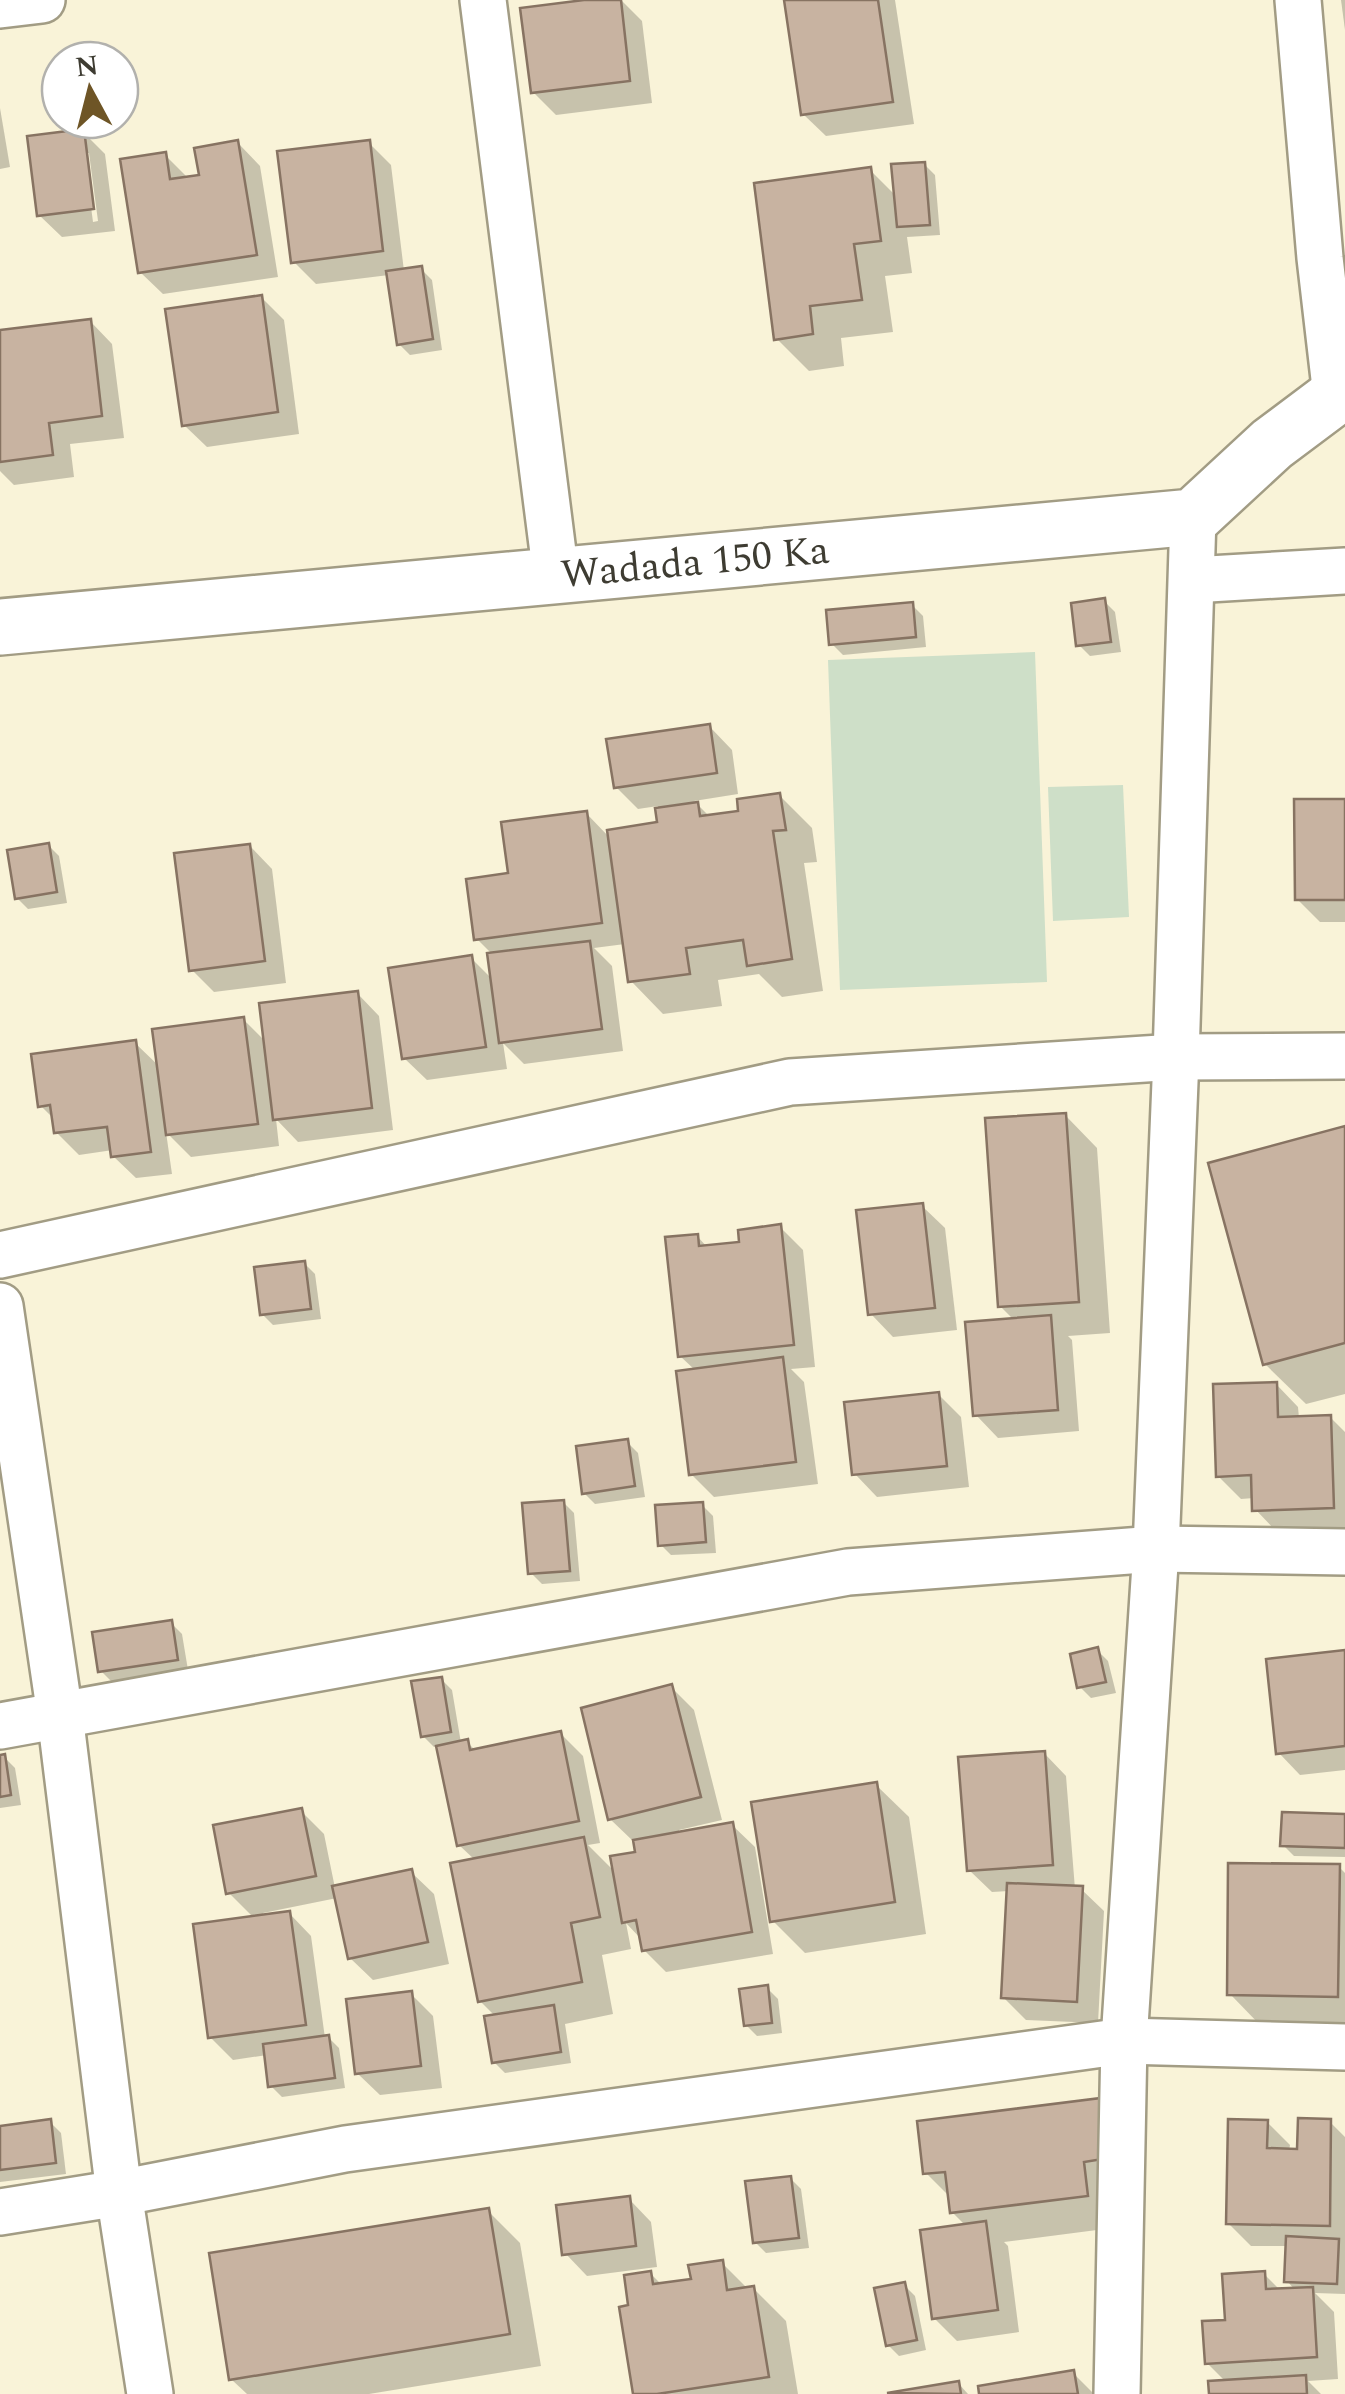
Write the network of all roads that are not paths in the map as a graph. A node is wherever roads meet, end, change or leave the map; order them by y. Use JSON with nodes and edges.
{"nodes":[{"id":1,"x":42,"y":0,"type":"edge"},
{"id":2,"x":483,"y":0,"type":"edge"},
{"id":3,"x":1298,"y":0,"type":"edge"},
{"id":4,"x":0,"y":5,"type":"edge"},
{"id":5,"x":1341,"y":395,"type":"edge"},
{"id":6,"x":1194,"y":517,"type":"junction"},
{"id":7,"x":1345,"y":570,"type":"edge"},
{"id":8,"x":556,"y":576,"type":"junction"},
{"id":9,"x":1192,"y":580,"type":"junction"},
{"id":10,"x":0,"y":627,"type":"edge"},
{"id":11,"x":1345,"y":1056,"type":"edge"},
{"id":12,"x":1176,"y":1058,"type":"junction"},
{"id":13,"x":0,"y":1255,"type":"edge"},
{"id":14,"x":0,"y":1306,"type":"edge"},
{"id":15,"x":1156,"y":1549,"type":"junction"},
{"id":16,"x":1345,"y":1552,"type":"edge"},
{"id":17,"x":60,"y":1715,"type":"junction"},
{"id":18,"x":0,"y":1726,"type":"edge"},
{"id":19,"x":1124,"y":2041,"type":"junction"},
{"id":20,"x":1345,"y":2047,"type":"edge"},
{"id":21,"x":119,"y":2192,"type":"junction"},
{"id":22,"x":0,"y":2212,"type":"edge"},
{"id":23,"x":150,"y":2394,"type":"edge"},
{"id":24,"x":1118,"y":2394,"type":"edge"}],
"edges":[{"from":1,"to":4,"type":"street"},
{"from":2,"to":8,"type":"street"},
{"from":3,"to":5,"type":"street"},
{"from":5,"to":6,"type":"street"},
{"from":6,"to":8,"type":"street","name":"Wadada 150 Ka"},
{"from":6,"to":9,"type":"street"},
{"from":7,"to":9,"type":"street"},
{"from":8,"to":10,"type":"street","name":"Wadada 150 Ka"},
{"from":9,"to":12,"type":"street"},
{"from":11,"to":12,"type":"street"},
{"from":12,"to":13,"type":"street"},
{"from":12,"to":15,"type":"street"},
{"from":14,"to":17,"type":"street"},
{"from":15,"to":16,"type":"street"},
{"from":15,"to":17,"type":"street"},
{"from":15,"to":19,"type":"street"},
{"from":17,"to":18,"type":"street"},
{"from":17,"to":21,"type":"street"},
{"from":19,"to":20,"type":"street"},
{"from":19,"to":21,"type":"street"},
{"from":19,"to":24,"type":"street"},
{"from":21,"to":22,"type":"street"},
{"from":21,"to":23,"type":"street"}]}
